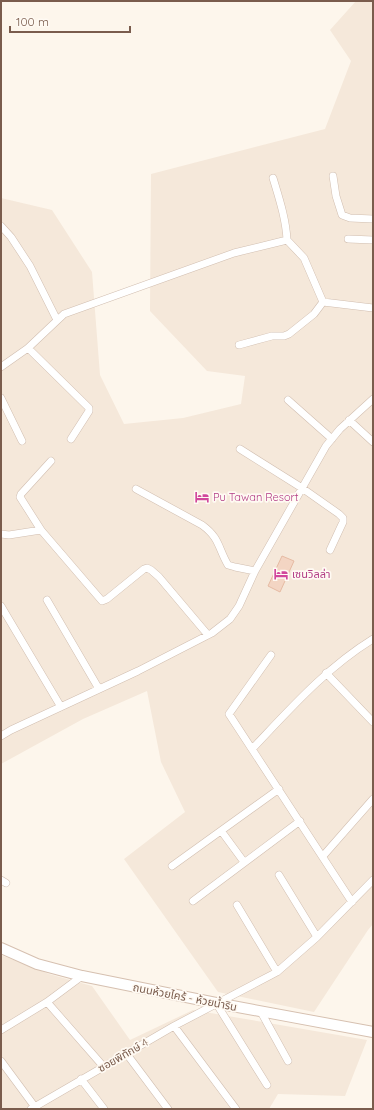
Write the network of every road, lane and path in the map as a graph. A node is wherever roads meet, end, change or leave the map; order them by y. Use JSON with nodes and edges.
{"nodes":[{"id":1,"x":333,"y":176,"type":"dead end"},
{"id":2,"x":273,"y":178,"type":"dead end"},
{"id":3,"x":373,"y":219,"type":"edge"},
{"id":4,"x":1,"y":226,"type":"edge"},
{"id":5,"x":348,"y":239,"type":"dead end"},
{"id":6,"x":287,"y":240,"type":"junction"},
{"id":7,"x":373,"y":240,"type":"edge"},
{"id":8,"x":323,"y":302,"type":"junction"},
{"id":9,"x":373,"y":308,"type":"edge"},
{"id":10,"x":57,"y":320,"type":"junction"},
{"id":11,"x":239,"y":345,"type":"dead end"},
{"id":12,"x":28,"y":348,"type":"junction"},
{"id":13,"x":1,"y":367,"type":"edge"},
{"id":14,"x":1,"y":398,"type":"edge"},
{"id":15,"x":373,"y":399,"type":"edge"},
{"id":16,"x":288,"y":400,"type":"dead end"},
{"id":17,"x":349,"y":420,"type":"junction"},
{"id":18,"x":71,"y":439,"type":"dead end"},
{"id":19,"x":332,"y":439,"type":"junction"},
{"id":20,"x":22,"y":441,"type":"dead end"},
{"id":21,"x":373,"y":442,"type":"edge"},
{"id":22,"x":240,"y":449,"type":"dead end"},
{"id":23,"x":51,"y":461,"type":"dead end"},
{"id":24,"x":302,"y":488,"type":"junction"},
{"id":25,"x":136,"y":490,"type":"dead end"},
{"id":26,"x":41,"y":530,"type":"junction"},
{"id":27,"x":1,"y":534,"type":"edge"},
{"id":28,"x":330,"y":550,"type":"dead end"},
{"id":29,"x":255,"y":571,"type":"junction"},
{"id":30,"x":47,"y":600,"type":"dead end"},
{"id":31,"x":1,"y":606,"type":"edge"},
{"id":32,"x":208,"y":635,"type":"junction"},
{"id":33,"x":373,"y":639,"type":"edge"},
{"id":34,"x":271,"y":655,"type":"dead end"},
{"id":35,"x":326,"y":673,"type":"junction"},
{"id":36,"x":99,"y":689,"type":"junction"},
{"id":37,"x":61,"y":707,"type":"junction"},
{"id":38,"x":373,"y":722,"type":"edge"},
{"id":39,"x":1,"y":736,"type":"edge"},
{"id":40,"x":253,"y":748,"type":"junction"},
{"id":41,"x":280,"y":789,"type":"junction"},
{"id":42,"x":373,"y":799,"type":"edge"},
{"id":43,"x":300,"y":821,"type":"junction"},
{"id":44,"x":222,"y":832,"type":"junction"},
{"id":45,"x":323,"y":856,"type":"junction"},
{"id":46,"x":244,"y":862,"type":"junction"},
{"id":47,"x":172,"y":866,"type":"dead end"},
{"id":48,"x":279,"y":875,"type":"dead end"},
{"id":49,"x":373,"y":880,"type":"edge"},
{"id":50,"x":193,"y":901,"type":"dead end"},
{"id":51,"x":352,"y":902,"type":"junction"},
{"id":52,"x":237,"y":905,"type":"dead end"},
{"id":53,"x":317,"y":937,"type":"junction"},
{"id":54,"x":1,"y":948,"type":"edge"},
{"id":55,"x":277,"y":972,"type":"junction"},
{"id":56,"x":82,"y":976,"type":"junction"},
{"id":57,"x":47,"y":1002,"type":"junction"},
{"id":58,"x":216,"y":1003,"type":"junction"},
{"id":59,"x":261,"y":1012,"type":"junction"},
{"id":60,"x":174,"y":1026,"type":"junction"},
{"id":61,"x":1,"y":1030,"type":"edge"},
{"id":62,"x":373,"y":1032,"type":"edge"},
{"id":63,"x":126,"y":1053,"type":"junction"},
{"id":64,"x":1,"y":1061,"type":"edge"},
{"id":65,"x":288,"y":1061,"type":"dead end"},
{"id":66,"x":103,"y":1066,"type":"junction"},
{"id":67,"x":82,"y":1079,"type":"junction"},
{"id":68,"x":267,"y":1085,"type":"dead end"},
{"id":69,"x":33,"y":1108,"type":"edge"},
{"id":70,"x":104,"y":1109,"type":"edge"},
{"id":71,"x":168,"y":1109,"type":"edge"},
{"id":72,"x":236,"y":1109,"type":"edge"}],
"edges":[{"from":1,"to":3,"type":"street"},
{"from":2,"to":6,"type":"street"},
{"from":4,"to":10,"type":"street"},
{"from":5,"to":7,"type":"street"},
{"from":6,"to":8,"type":"street"},
{"from":6,"to":10,"type":"street"},
{"from":8,"to":9,"type":"street"},
{"from":8,"to":11,"type":"street"},
{"from":10,"to":12,"type":"street"},
{"from":12,"to":13,"type":"street"},
{"from":12,"to":18,"type":"street"},
{"from":14,"to":20,"type":"street"},
{"from":15,"to":17,"type":"street"},
{"from":16,"to":19,"type":"street"},
{"from":17,"to":19,"type":"street"},
{"from":17,"to":21,"type":"street"},
{"from":19,"to":24,"type":"street"},
{"from":22,"to":24,"type":"street"},
{"from":23,"to":26,"type":"street"},
{"from":24,"to":28,"type":"street"},
{"from":24,"to":29,"type":"street"},
{"from":25,"to":29,"type":"street"},
{"from":26,"to":27,"type":"street"},
{"from":26,"to":32,"type":"street"},
{"from":29,"to":32,"type":"street"},
{"from":30,"to":36,"type":"street"},
{"from":31,"to":37,"type":"street"},
{"from":32,"to":36,"type":"street"},
{"from":33,"to":35,"type":"street"},
{"from":34,"to":40,"type":"street"},
{"from":35,"to":38,"type":"street"},
{"from":35,"to":40,"type":"street"},
{"from":36,"to":37,"type":"street"},
{"from":37,"to":39,"type":"street"},
{"from":40,"to":41,"type":"street"},
{"from":41,"to":43,"type":"street"},
{"from":41,"to":44,"type":"street"},
{"from":42,"to":45,"type":"street"},
{"from":43,"to":45,"type":"street"},
{"from":43,"to":46,"type":"street"},
{"from":44,"to":46,"type":"street"},
{"from":44,"to":47,"type":"street"},
{"from":45,"to":51,"type":"street"},
{"from":46,"to":50,"type":"street"},
{"from":48,"to":53,"type":"street"},
{"from":49,"to":51,"type":"street","name":"ซอยพิทักษ์ 4"},
{"from":51,"to":53,"type":"street","name":"ซอยพิทักษ์ 4"},
{"from":52,"to":55,"type":"street"},
{"from":53,"to":55,"type":"street","name":"ซอยพิทักษ์ 4"},
{"from":54,"to":56,"type":"main road","name":"ถนนห้วยไคร้ - ห้วยน้ำริน"},
{"from":55,"to":58,"type":"street","name":"ซอยพิทักษ์ 4"},
{"from":56,"to":57,"type":"street"},
{"from":56,"to":58,"type":"main road","name":"ถนนห้วยไคร้ - ห้วยน้ำริน"},
{"from":57,"to":61,"type":"street"},
{"from":57,"to":66,"type":"street"},
{"from":58,"to":59,"type":"main road","name":"ถนนห้วยไคร้ - ห้วยน้ำริน"},
{"from":58,"to":60,"type":"street","name":"ซอยพิทักษ์ 4"},
{"from":58,"to":68,"type":"street"},
{"from":59,"to":62,"type":"main road","name":"ถนนห้วยไคร้ - ห้วยน้ำริน"},
{"from":59,"to":65,"type":"street"},
{"from":60,"to":63,"type":"street","name":"ซอยพิทักษ์ 4"},
{"from":60,"to":72,"type":"street"},
{"from":63,"to":66,"type":"street","name":"ซอยพิทักษ์ 4"},
{"from":63,"to":71,"type":"street"},
{"from":64,"to":69,"type":"street"},
{"from":66,"to":67,"type":"street","name":"ซอยพิทักษ์ 4"},
{"from":67,"to":69,"type":"street","name":"ซอยพิทักษ์ 4"},
{"from":67,"to":70,"type":"street"}]}
